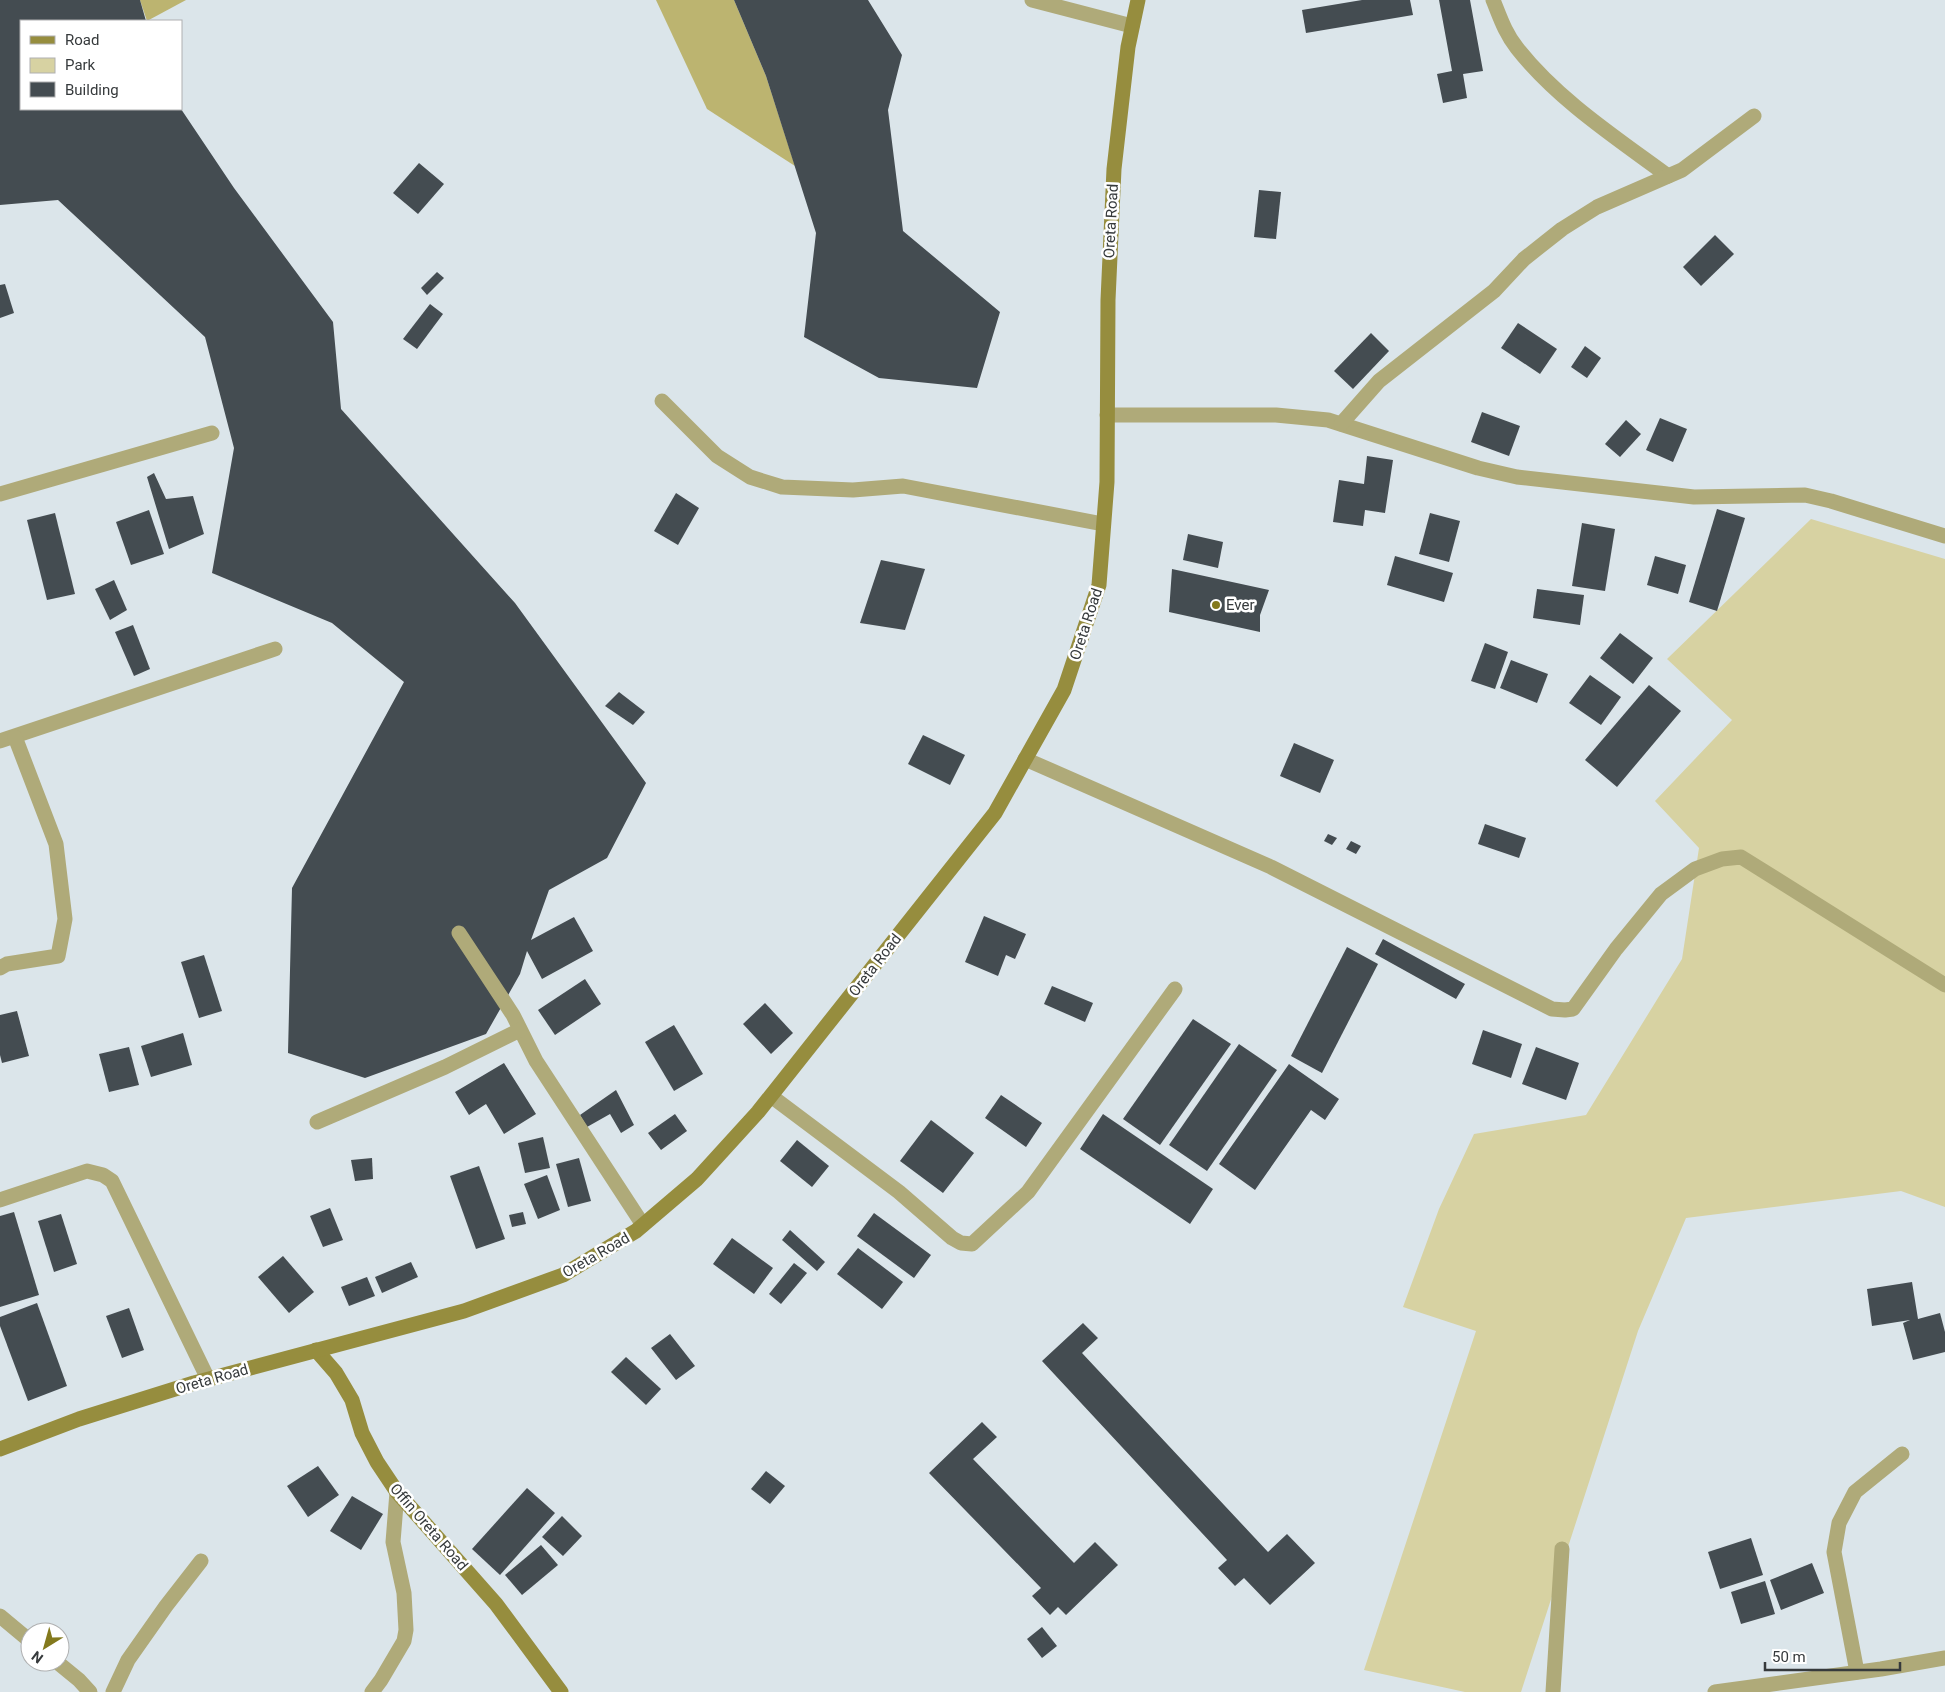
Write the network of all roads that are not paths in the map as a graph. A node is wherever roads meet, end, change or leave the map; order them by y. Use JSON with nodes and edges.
{"nodes":[{"id":1,"x":1032,"y":0,"type":"edge"},
{"id":2,"x":1138,"y":0,"type":"edge"},
{"id":3,"x":1493,"y":0,"type":"edge"},
{"id":4,"x":1132,"y":26,"type":"junction"},
{"id":5,"x":1754,"y":116,"type":"dead end"},
{"id":6,"x":1668,"y":176,"type":"junction"},
{"id":7,"x":662,"y":401,"type":"dead end"},
{"id":8,"x":1107,"y":415,"type":"junction"},
{"id":9,"x":1341,"y":424,"type":"junction"},
{"id":10,"x":212,"y":433,"type":"dead end"},
{"id":11,"x":0,"y":494,"type":"edge"},
{"id":12,"x":1103,"y":524,"type":"junction"},
{"id":13,"x":1945,"y":536,"type":"edge"},
{"id":14,"x":275,"y":650,"type":"dead end"},
{"id":15,"x":15,"y":737,"type":"junction"},
{"id":16,"x":0,"y":741,"type":"edge"},
{"id":17,"x":1025,"y":760,"type":"junction"},
{"id":18,"x":459,"y":933,"type":"dead end"},
{"id":19,"x":0,"y":968,"type":"edge"},
{"id":20,"x":1945,"y":985,"type":"edge"},
{"id":21,"x":1175,"y":988,"type":"dead end"},
{"id":22,"x":520,"y":1030,"type":"junction"},
{"id":23,"x":771,"y":1096,"type":"junction"},
{"id":24,"x":317,"y":1122,"type":"dead end"},
{"id":25,"x":0,"y":1200,"type":"edge"},
{"id":26,"x":643,"y":1225,"type":"junction"},
{"id":27,"x":316,"y":1350,"type":"junction"},
{"id":28,"x":208,"y":1379,"type":"junction"},
{"id":29,"x":0,"y":1449,"type":"edge"},
{"id":30,"x":1902,"y":1454,"type":"dead end"},
{"id":31,"x":397,"y":1492,"type":"junction"},
{"id":32,"x":1562,"y":1549,"type":"dead end"},
{"id":33,"x":201,"y":1561,"type":"dead end"},
{"id":34,"x":0,"y":1616,"type":"edge"},
{"id":35,"x":20,"y":1633,"type":"edge"},
{"id":36,"x":1945,"y":1658,"type":"edge"},
{"id":37,"x":69,"y":1672,"type":"edge"},
{"id":38,"x":1857,"y":1672,"type":"junction"},
{"id":39,"x":90,"y":1692,"type":"edge"},
{"id":40,"x":113,"y":1692,"type":"edge"},
{"id":41,"x":372,"y":1692,"type":"edge"},
{"id":42,"x":561,"y":1692,"type":"edge"},
{"id":43,"x":1553,"y":1692,"type":"edge"},
{"id":44,"x":1715,"y":1692,"type":"edge"}],
"edges":[{"from":1,"to":4,"type":"street"},
{"from":2,"to":4,"type":"street","name":"Oreta Road"},
{"from":3,"to":6,"type":"street"},
{"from":4,"to":8,"type":"street","name":"Oreta Road"},
{"from":5,"to":6,"type":"street"},
{"from":6,"to":9,"type":"street"},
{"from":7,"to":12,"type":"street"},
{"from":8,"to":9,"type":"street"},
{"from":8,"to":12,"type":"street","name":"Oreta Road"},
{"from":9,"to":13,"type":"street"},
{"from":10,"to":11,"type":"street"},
{"from":12,"to":17,"type":"street","name":"Oreta Road"},
{"from":14,"to":15,"type":"street"},
{"from":15,"to":16,"type":"street"},
{"from":15,"to":19,"type":"street"},
{"from":17,"to":20,"type":"street"},
{"from":17,"to":23,"type":"street","name":"Oreta Road"},
{"from":18,"to":22,"type":"street"},
{"from":21,"to":23,"type":"street"},
{"from":22,"to":24,"type":"street"},
{"from":22,"to":26,"type":"street"},
{"from":23,"to":26,"type":"street","name":"Oreta Road"},
{"from":25,"to":28,"type":"street"},
{"from":26,"to":27,"type":"street","name":"Oreta Road"},
{"from":27,"to":28,"type":"street","name":"Oreta Road"},
{"from":27,"to":31,"type":"street","name":"Offin Oreta Road"},
{"from":28,"to":29,"type":"street","name":"Oreta Road"},
{"from":30,"to":38,"type":"street"},
{"from":31,"to":41,"type":"street"},
{"from":31,"to":42,"type":"street","name":"Offin Oreta Road"},
{"from":32,"to":43,"type":"street"},
{"from":33,"to":40,"type":"street"},
{"from":34,"to":35,"type":"street"},
{"from":36,"to":38,"type":"street"},
{"from":37,"to":39,"type":"street"},
{"from":38,"to":44,"type":"street"}]}
